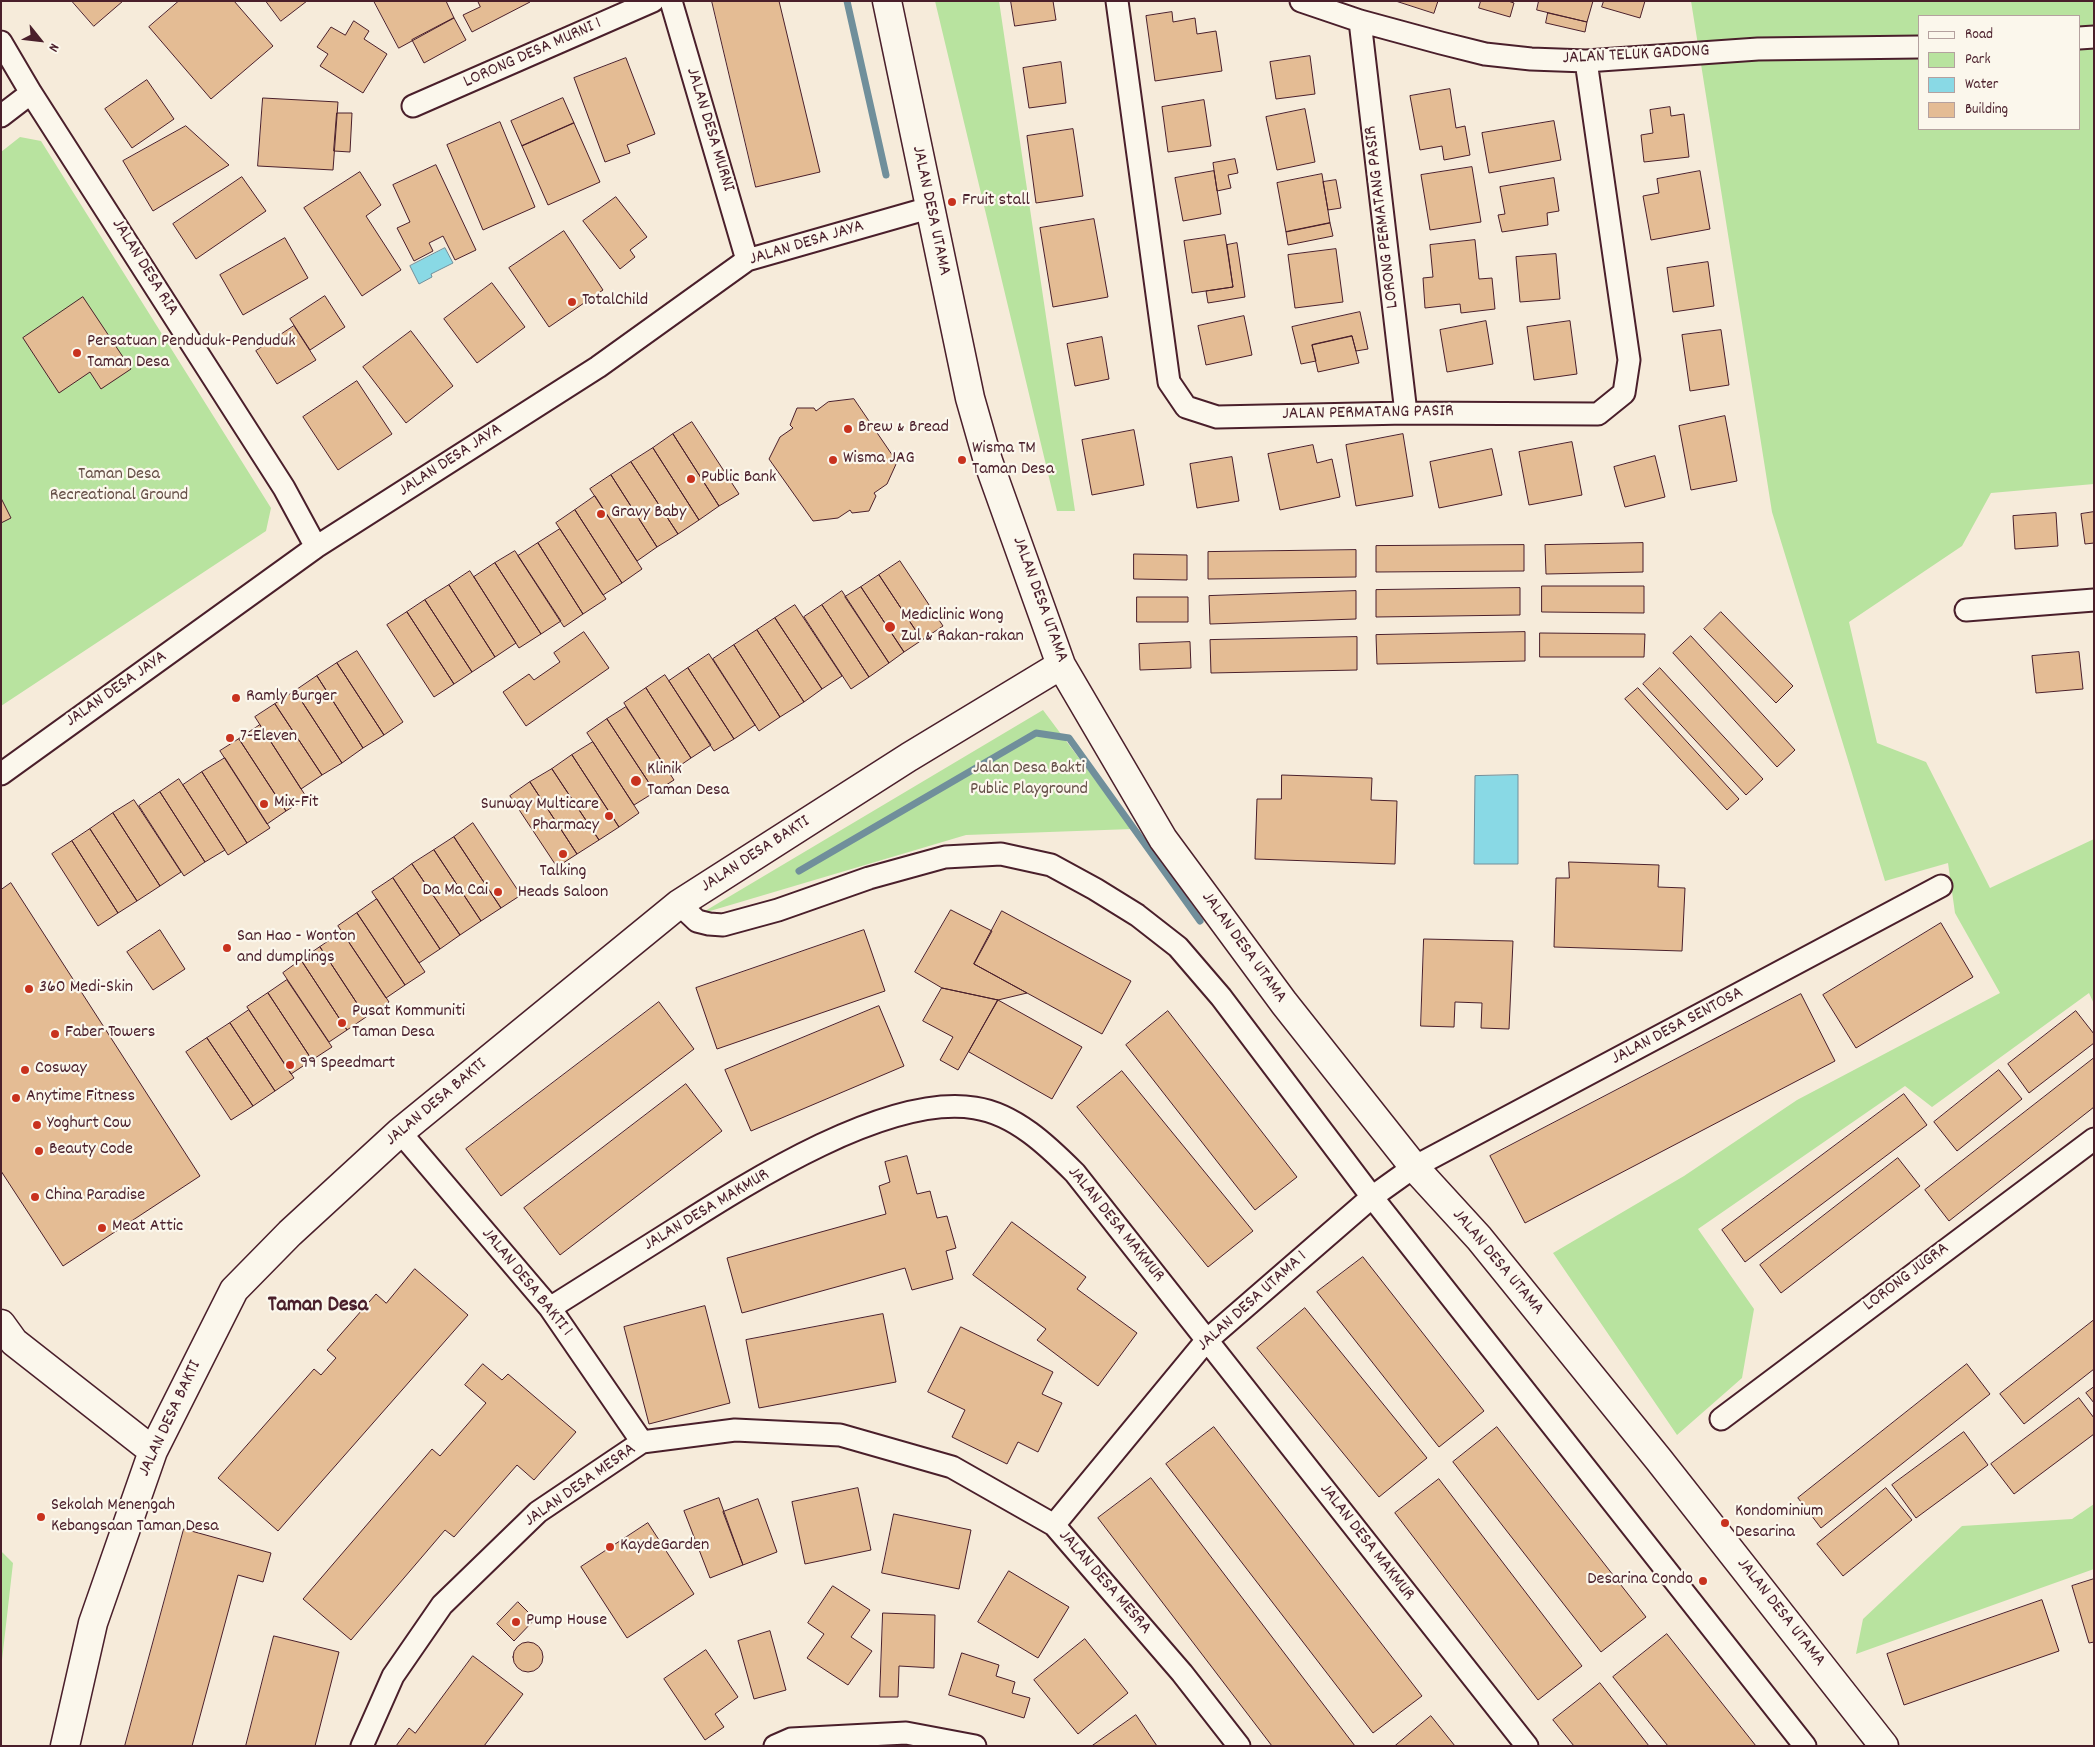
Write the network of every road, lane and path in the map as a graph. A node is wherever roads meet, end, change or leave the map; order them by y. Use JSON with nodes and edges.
{"nodes":[{"id":1,"x":653,"y":1,"type":"edge"},
{"id":2,"x":671,"y":1,"type":"edge"},
{"id":3,"x":887,"y":1,"type":"edge"},
{"id":4,"x":1116,"y":1,"type":"edge"},
{"id":5,"x":1301,"y":1,"type":"edge"},
{"id":6,"x":1360,"y":21,"type":"junction"},
{"id":7,"x":2094,"y":37,"type":"edge"},
{"id":8,"x":2080,"y":38,"type":"edge"},
{"id":9,"x":1,"y":42,"type":"edge"},
{"id":10,"x":1918,"y":47,"type":"edge"},
{"id":11,"x":1586,"y":61,"type":"junction"},
{"id":12,"x":30,"y":93,"type":"junction"},
{"id":13,"x":413,"y":106,"type":"dead end"},
{"id":14,"x":1,"y":116,"type":"edge"},
{"id":15,"x":929,"y":208,"type":"junction"},
{"id":16,"x":747,"y":260,"type":"junction"},
{"id":17,"x":1406,"y":413,"type":"junction"},
{"id":18,"x":316,"y":547,"type":"junction"},
{"id":19,"x":2094,"y":600,"type":"edge"},
{"id":20,"x":1966,"y":610,"type":"dead end"},
{"id":21,"x":1061,"y":665,"type":"junction"},
{"id":22,"x":1,"y":774,"type":"edge"},
{"id":23,"x":1941,"y":886,"type":"dead end"},
{"id":24,"x":679,"y":904,"type":"junction"},
{"id":25,"x":400,"y":1132,"type":"junction"},
{"id":26,"x":2094,"y":1139,"type":"edge"},
{"id":27,"x":1414,"y":1167,"type":"junction"},
{"id":28,"x":1372,"y":1197,"type":"junction"},
{"id":29,"x":550,"y":1308,"type":"junction"},
{"id":30,"x":1,"y":1324,"type":"edge"},
{"id":31,"x":1206,"y":1341,"type":"junction"},
{"id":32,"x":1721,"y":1419,"type":"dead end"},
{"id":33,"x":642,"y":1442,"type":"junction"},
{"id":34,"x":153,"y":1451,"type":"junction"},
{"id":35,"x":1054,"y":1526,"type":"junction"},
{"id":36,"x":65,"y":1746,"type":"edge"},
{"id":37,"x":362,"y":1746,"type":"edge"},
{"id":38,"x":775,"y":1746,"type":"edge"},
{"id":39,"x":975,"y":1746,"type":"edge"},
{"id":40,"x":1238,"y":1746,"type":"edge"},
{"id":41,"x":1526,"y":1746,"type":"edge"},
{"id":42,"x":1804,"y":1746,"type":"edge"},
{"id":43,"x":1884,"y":1746,"type":"edge"}],
"edges":[{"from":1,"to":13,"type":"street","name":"LORONG DESA MURNI 1"},
{"from":2,"to":16,"type":"street","name":"JALAN DESA MURNI"},
{"from":3,"to":15,"type":"street","name":"JALAN DESA UTAMA"},
{"from":4,"to":17,"type":"street","name":"JALAN PERMATANG PASIR"},
{"from":5,"to":6,"type":"street","name":"JALAN TELUK GADONG"},
{"from":6,"to":11,"type":"street","name":"JALAN TELUK GADONG"},
{"from":6,"to":17,"type":"street","name":"LORONG PERMATANG PASIR"},
{"from":7,"to":8,"type":"street"},
{"from":9,"to":12,"type":"street","name":"JALAN DESA RIA"},
{"from":10,"to":11,"type":"street","name":"JALAN TELUK GADONG"},
{"from":11,"to":17,"type":"street","name":"JALAN PERMATANG PASIR"},
{"from":12,"to":14,"type":"street"},
{"from":12,"to":18,"type":"street","name":"JALAN DESA RIA"},
{"from":15,"to":16,"type":"street","name":"JALAN DESA JAYA"},
{"from":15,"to":21,"type":"street","name":"JALAN DESA UTAMA"},
{"from":16,"to":18,"type":"street","name":"JALAN DESA JAYA"},
{"from":18,"to":22,"type":"street","name":"JALAN DESA JAYA"},
{"from":19,"to":20,"type":"street"},
{"from":21,"to":24,"type":"street","name":"JALAN DESA BAKTI"},
{"from":21,"to":27,"type":"street","name":"JALAN DESA UTAMA"},
{"from":23,"to":27,"type":"street","name":"JALAN DESA SENTOSA"},
{"from":24,"to":25,"type":"street","name":"JALAN DESA BAKTI"},
{"from":24,"to":28,"type":"street"},
{"from":25,"to":29,"type":"street","name":"JALAN DESA BAKTI 1"},
{"from":25,"to":34,"type":"street","name":"JALAN DESA BAKTI"},
{"from":26,"to":32,"type":"street","name":"LORONG JUGRA"},
{"from":27,"to":28,"type":"street","name":"JALAN DESA UTAMA 1"},
{"from":27,"to":43,"type":"street","name":"JALAN DESA UTAMA"},
{"from":28,"to":31,"type":"street","name":"JALAN DESA UTAMA 1"},
{"from":28,"to":42,"type":"street"},
{"from":29,"to":31,"type":"street","name":"JALAN DESA MAKMUR"},
{"from":29,"to":33,"type":"street","name":"JALAN DESA BAKTI 1"},
{"from":30,"to":34,"type":"street"},
{"from":31,"to":35,"type":"street","name":"JALAN DESA UTAMA 1"},
{"from":31,"to":41,"type":"street","name":"JALAN DESA MAKMUR"},
{"from":33,"to":35,"type":"street","name":"JALAN DESA MESRA"},
{"from":33,"to":37,"type":"street","name":"JALAN DESA MESRA"},
{"from":34,"to":36,"type":"street","name":"JALAN DESA BAKTI"},
{"from":35,"to":40,"type":"street","name":"JALAN DESA MESRA"},
{"from":38,"to":39,"type":"street"}]}
